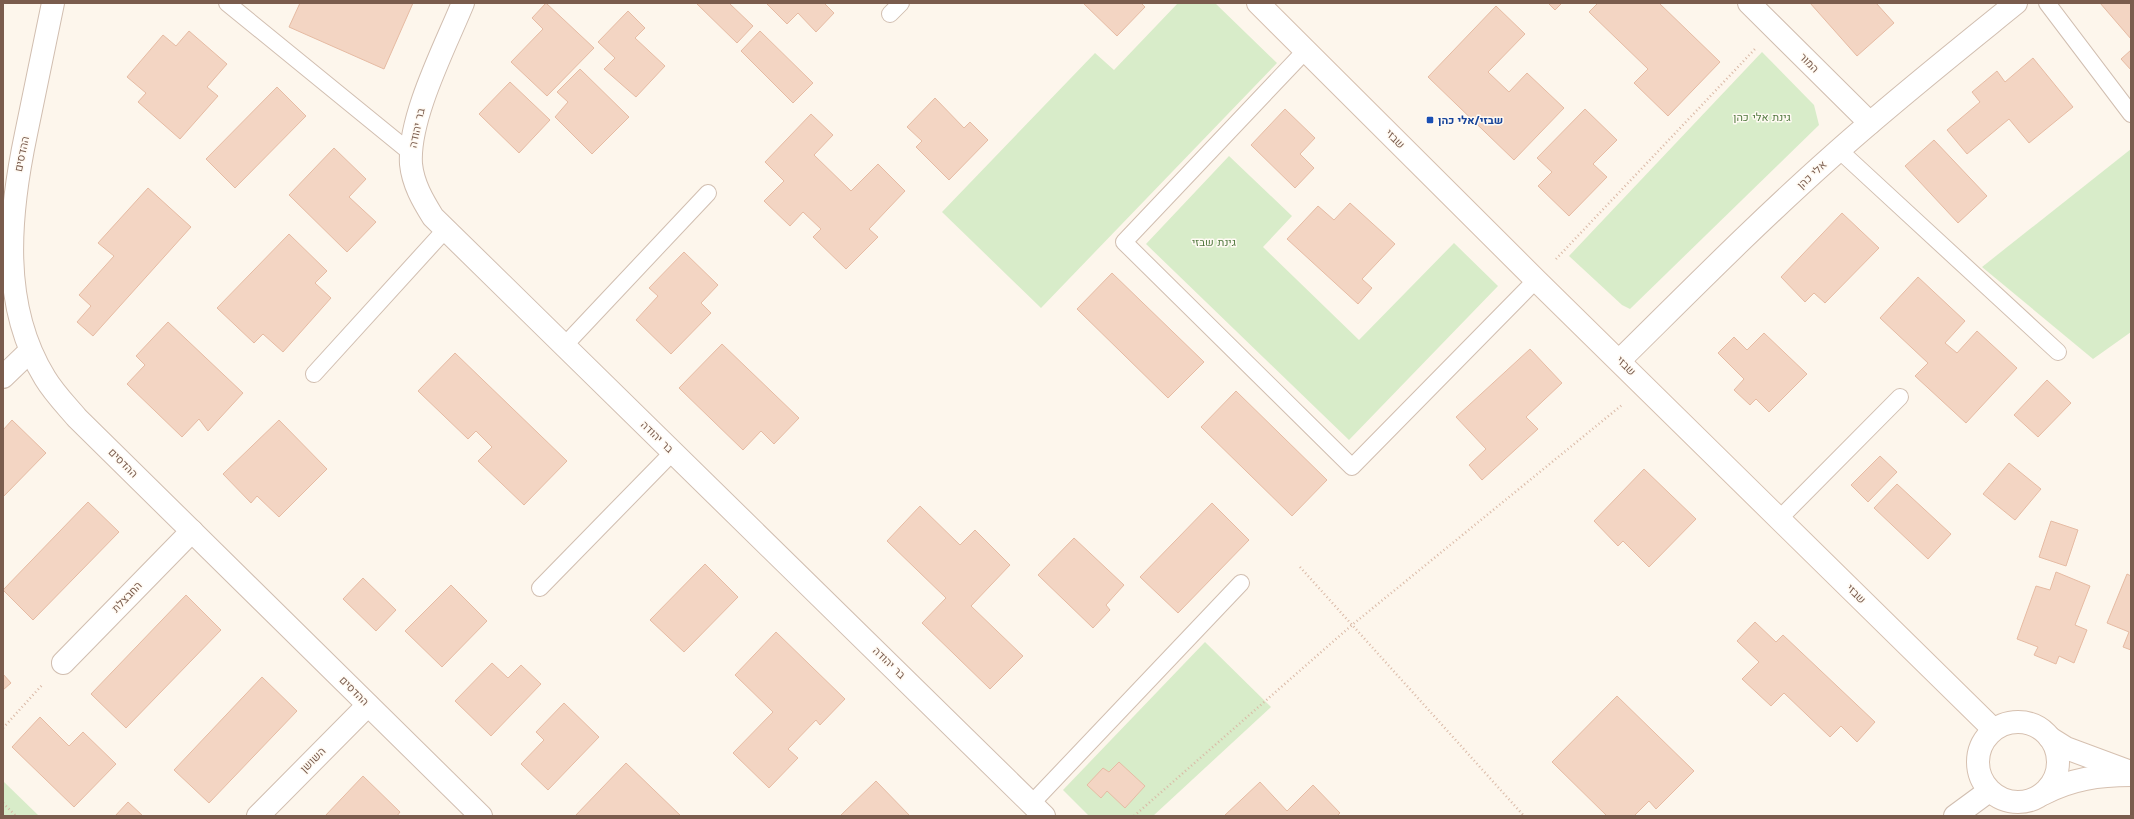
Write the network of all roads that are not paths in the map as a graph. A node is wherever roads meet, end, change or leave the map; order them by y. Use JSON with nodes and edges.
{"nodes":[{"id":1,"x":53,"y":3,"type":"edge"},
{"id":2,"x":227,"y":3,"type":"edge"},
{"id":3,"x":463,"y":3,"type":"edge"},
{"id":4,"x":1258,"y":3,"type":"edge"},
{"id":5,"x":1749,"y":3,"type":"edge"},
{"id":6,"x":2016,"y":3,"type":"edge"},
{"id":7,"x":2047,"y":3,"type":"edge"},
{"id":8,"x":1306,"y":50,"type":"junction"},
{"id":9,"x":2131,"y":114,"type":"edge"},
{"id":10,"x":1870,"y":123,"type":"junction"},
{"id":11,"x":1839,"y":150,"type":"junction"},
{"id":12,"x":411,"y":153,"type":"junction"},
{"id":13,"x":708,"y":193,"type":"dead end"},
{"id":14,"x":445,"y":230,"type":"junction"},
{"id":15,"x":1536,"y":280,"type":"junction"},
{"id":16,"x":564,"y":346,"type":"junction"},
{"id":17,"x":30,"y":351,"type":"junction"},
{"id":18,"x":2058,"y":352,"type":"dead end"},
{"id":19,"x":1620,"y":360,"type":"junction"},
{"id":20,"x":314,"y":374,"type":"dead end"},
{"id":21,"x":3,"y":377,"type":"edge"},
{"id":22,"x":1900,"y":397,"type":"dead end"},
{"id":23,"x":672,"y":453,"type":"junction"},
{"id":24,"x":1780,"y":518,"type":"junction"},
{"id":25,"x":192,"y":531,"type":"junction"},
{"id":26,"x":1241,"y":583,"type":"dead end"},
{"id":27,"x":540,"y":588,"type":"dead end"},
{"id":28,"x":63,"y":664,"type":"road end"},
{"id":29,"x":368,"y":705,"type":"junction"},
{"id":30,"x":1993,"y":729,"type":"junction"},
{"id":31,"x":2050,"y":738,"type":"junction"},
{"id":32,"x":2131,"y":772,"type":"edge"},
{"id":33,"x":2131,"y":775,"type":"edge"},
{"id":34,"x":1989,"y":791,"type":"junction"},
{"id":35,"x":2042,"y":795,"type":"junction"},
{"id":36,"x":1038,"y":810,"type":"edge"},
{"id":37,"x":258,"y":816,"type":"edge"},
{"id":38,"x":481,"y":816,"type":"edge"},
{"id":39,"x":1955,"y":816,"type":"edge"}],
"edges":[{"from":1,"to":17,"type":"street","name":"ההדסים"},
{"from":2,"to":12,"type":"lane"},
{"from":3,"to":12,"type":"street","name":"בר יהודה"},
{"from":4,"to":8,"type":"street","name":"שבזי"},
{"from":5,"to":10,"type":"street","name":"המור"},
{"from":6,"to":10,"type":"street","name":"אלי כהן"},
{"from":7,"to":9,"type":"lane"},
{"from":8,"to":15,"type":"street","name":"שבזי"},
{"from":8,"to":15,"type":"lane"},
{"from":10,"to":11,"type":"street","name":"אלי כהן"},
{"from":11,"to":18,"type":"lane"},
{"from":11,"to":19,"type":"street","name":"אלי כהן"},
{"from":12,"to":14,"type":"street","name":"בר יהודה"},
{"from":13,"to":16,"type":"lane"},
{"from":14,"to":16,"type":"street","name":"בר יהודה"},
{"from":14,"to":20,"type":"lane"},
{"from":15,"to":19,"type":"street","name":"שבזי"},
{"from":16,"to":23,"type":"street","name":"בר יהודה"},
{"from":17,"to":21,"type":"street"},
{"from":17,"to":25,"type":"street","name":"ההדסים"},
{"from":19,"to":24,"type":"street","name":"שבזי"},
{"from":22,"to":24,"type":"lane"},
{"from":23,"to":27,"type":"lane"},
{"from":23,"to":36,"type":"street","name":"בר יהודה"},
{"from":24,"to":30,"type":"street","name":"שבזי"},
{"from":25,"to":28,"type":"street","name":"החבצלת"},
{"from":25,"to":29,"type":"street","name":"ההדסים"},
{"from":26,"to":36,"type":"lane"},
{"from":29,"to":37,"type":"street","name":"השושן"},
{"from":29,"to":38,"type":"street","name":"ההדסים"},
{"from":30,"to":31,"type":"street"},
{"from":30,"to":34,"type":"street"},
{"from":31,"to":32,"type":"street"},
{"from":31,"to":35,"type":"street"},
{"from":33,"to":35,"type":"street"},
{"from":34,"to":35,"type":"street"},
{"from":34,"to":39,"type":"street"}]}
